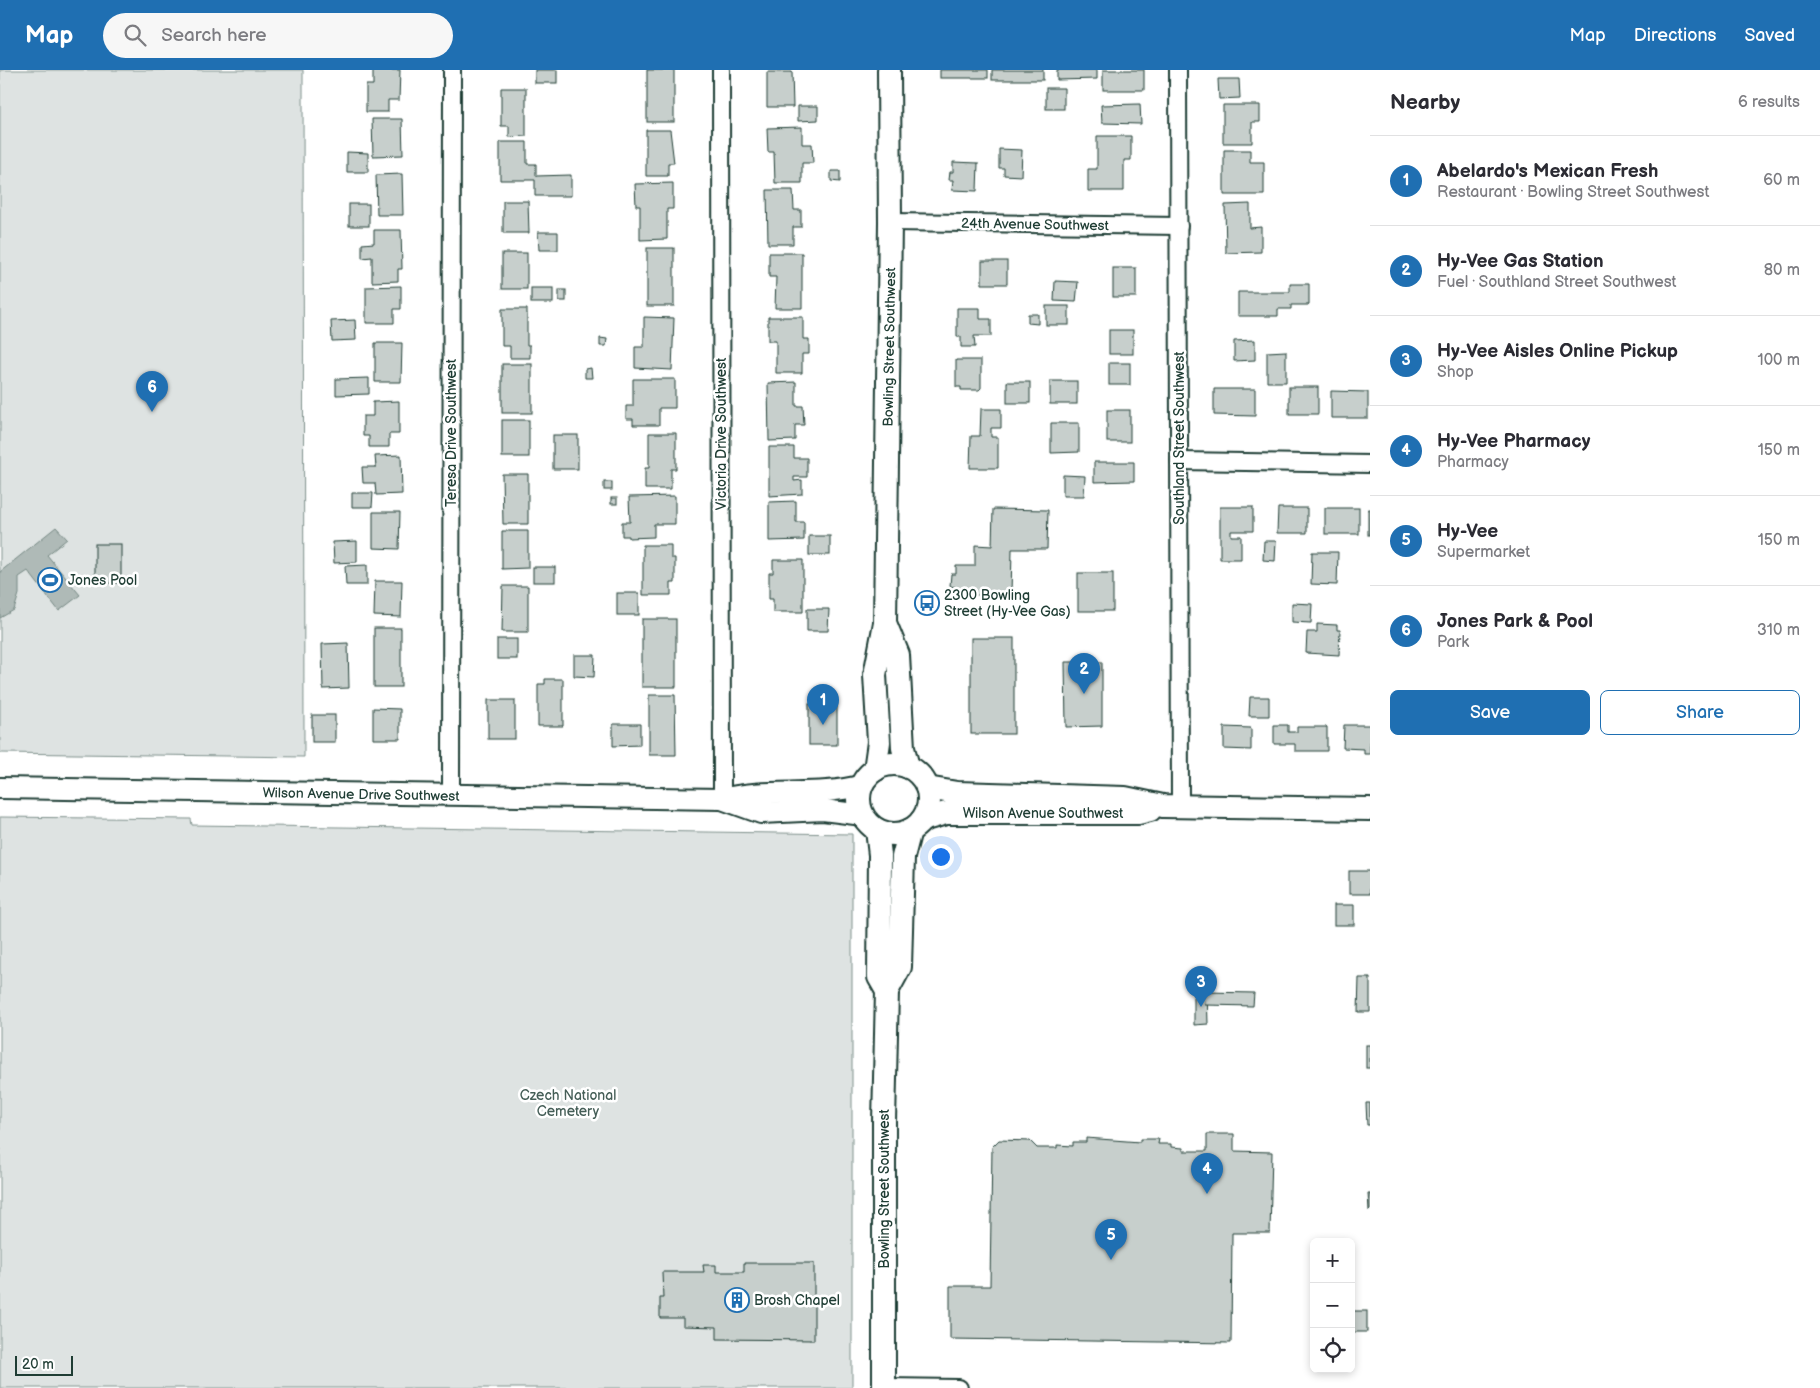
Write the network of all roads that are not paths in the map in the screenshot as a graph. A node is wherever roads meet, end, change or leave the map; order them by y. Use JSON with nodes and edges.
{"nodes":[{"id":1,"x":452,"y":70,"type":"edge"},
{"id":2,"x":721,"y":70,"type":"edge"},
{"id":3,"x":889,"y":70,"type":"edge"},
{"id":4,"x":1178,"y":70,"type":"edge"},
{"id":5,"x":890,"y":222,"type":"junction"},
{"id":6,"x":1179,"y":226,"type":"junction"},
{"id":7,"x":1179,"y":461,"type":"junction"},
{"id":8,"x":1370,"y":464,"type":"edge"},
{"id":9,"x":886,"y":623,"type":"junction"},
{"id":10,"x":908,"y":767,"type":"junction"},
{"id":11,"x":869,"y":778,"type":"junction"},
{"id":12,"x":0,"y":788,"type":"edge"},
{"id":13,"x":927,"y":788,"type":"junction"},
{"id":14,"x":451,"y":795,"type":"junction"},
{"id":15,"x":722,"y":799,"type":"junction"},
{"id":16,"x":1171,"y":806,"type":"junction"},
{"id":17,"x":1370,"y":809,"type":"edge"},
{"id":18,"x":870,"y":822,"type":"junction"},
{"id":19,"x":916,"y":825,"type":"junction"},
{"id":20,"x":887,"y":990,"type":"junction"},
{"id":21,"x":884,"y":1388,"type":"edge"},
{"id":22,"x":959,"y":1388,"type":"edge"}],
"edges":[{"from":1,"to":14,"type":"street","name":"Teresa Drive Southwest"},
{"from":2,"to":15,"type":"street","name":"Victoria Drive Southwest"},
{"from":3,"to":5,"type":"main road","name":"Bowling Street Southwest"},
{"from":4,"to":6,"type":"street","name":"Southland Street Southwest"},
{"from":5,"to":6,"type":"street","name":"24th Avenue Southwest"},
{"from":5,"to":9,"type":"main road","name":"Bowling Street Southwest"},
{"from":6,"to":7,"type":"street","name":"Southland Street Southwest"},
{"from":7,"to":8,"type":"street"},
{"from":7,"to":16,"type":"street","name":"Southland Street Southwest"},
{"from":9,"to":10,"type":"main road","name":"Bowling Street Southwest"},
{"from":9,"to":11,"type":"main road","name":"Bowling Street Southwest"},
{"from":10,"to":11,"type":"main road"},
{"from":10,"to":13,"type":"main road"},
{"from":11,"to":15,"type":"street","name":"Wilson Avenue Drive Southwest"},
{"from":11,"to":18,"type":"main road"},
{"from":12,"to":14,"type":"street","name":"Wilson Avenue Drive Southwest"},
{"from":13,"to":16,"type":"main road","name":"Wilson Avenue Southwest"},
{"from":13,"to":19,"type":"main road"},
{"from":14,"to":15,"type":"street","name":"Wilson Avenue Drive Southwest"},
{"from":15,"to":18,"type":"street","name":"Wilson Avenue Drive Southwest"},
{"from":16,"to":17,"type":"main road","name":"Wilson Avenue Southwest"},
{"from":16,"to":19,"type":"main road","name":"Wilson Avenue Southwest"},
{"from":18,"to":19,"type":"main road"},
{"from":18,"to":20,"type":"main road","name":"Bowling Street Southwest"},
{"from":19,"to":20,"type":"main road","name":"Bowling Street Southwest"},
{"from":20,"to":21,"type":"main road","name":"Bowling Street Southwest"},
{"from":21,"to":22,"type":"street"}]}
